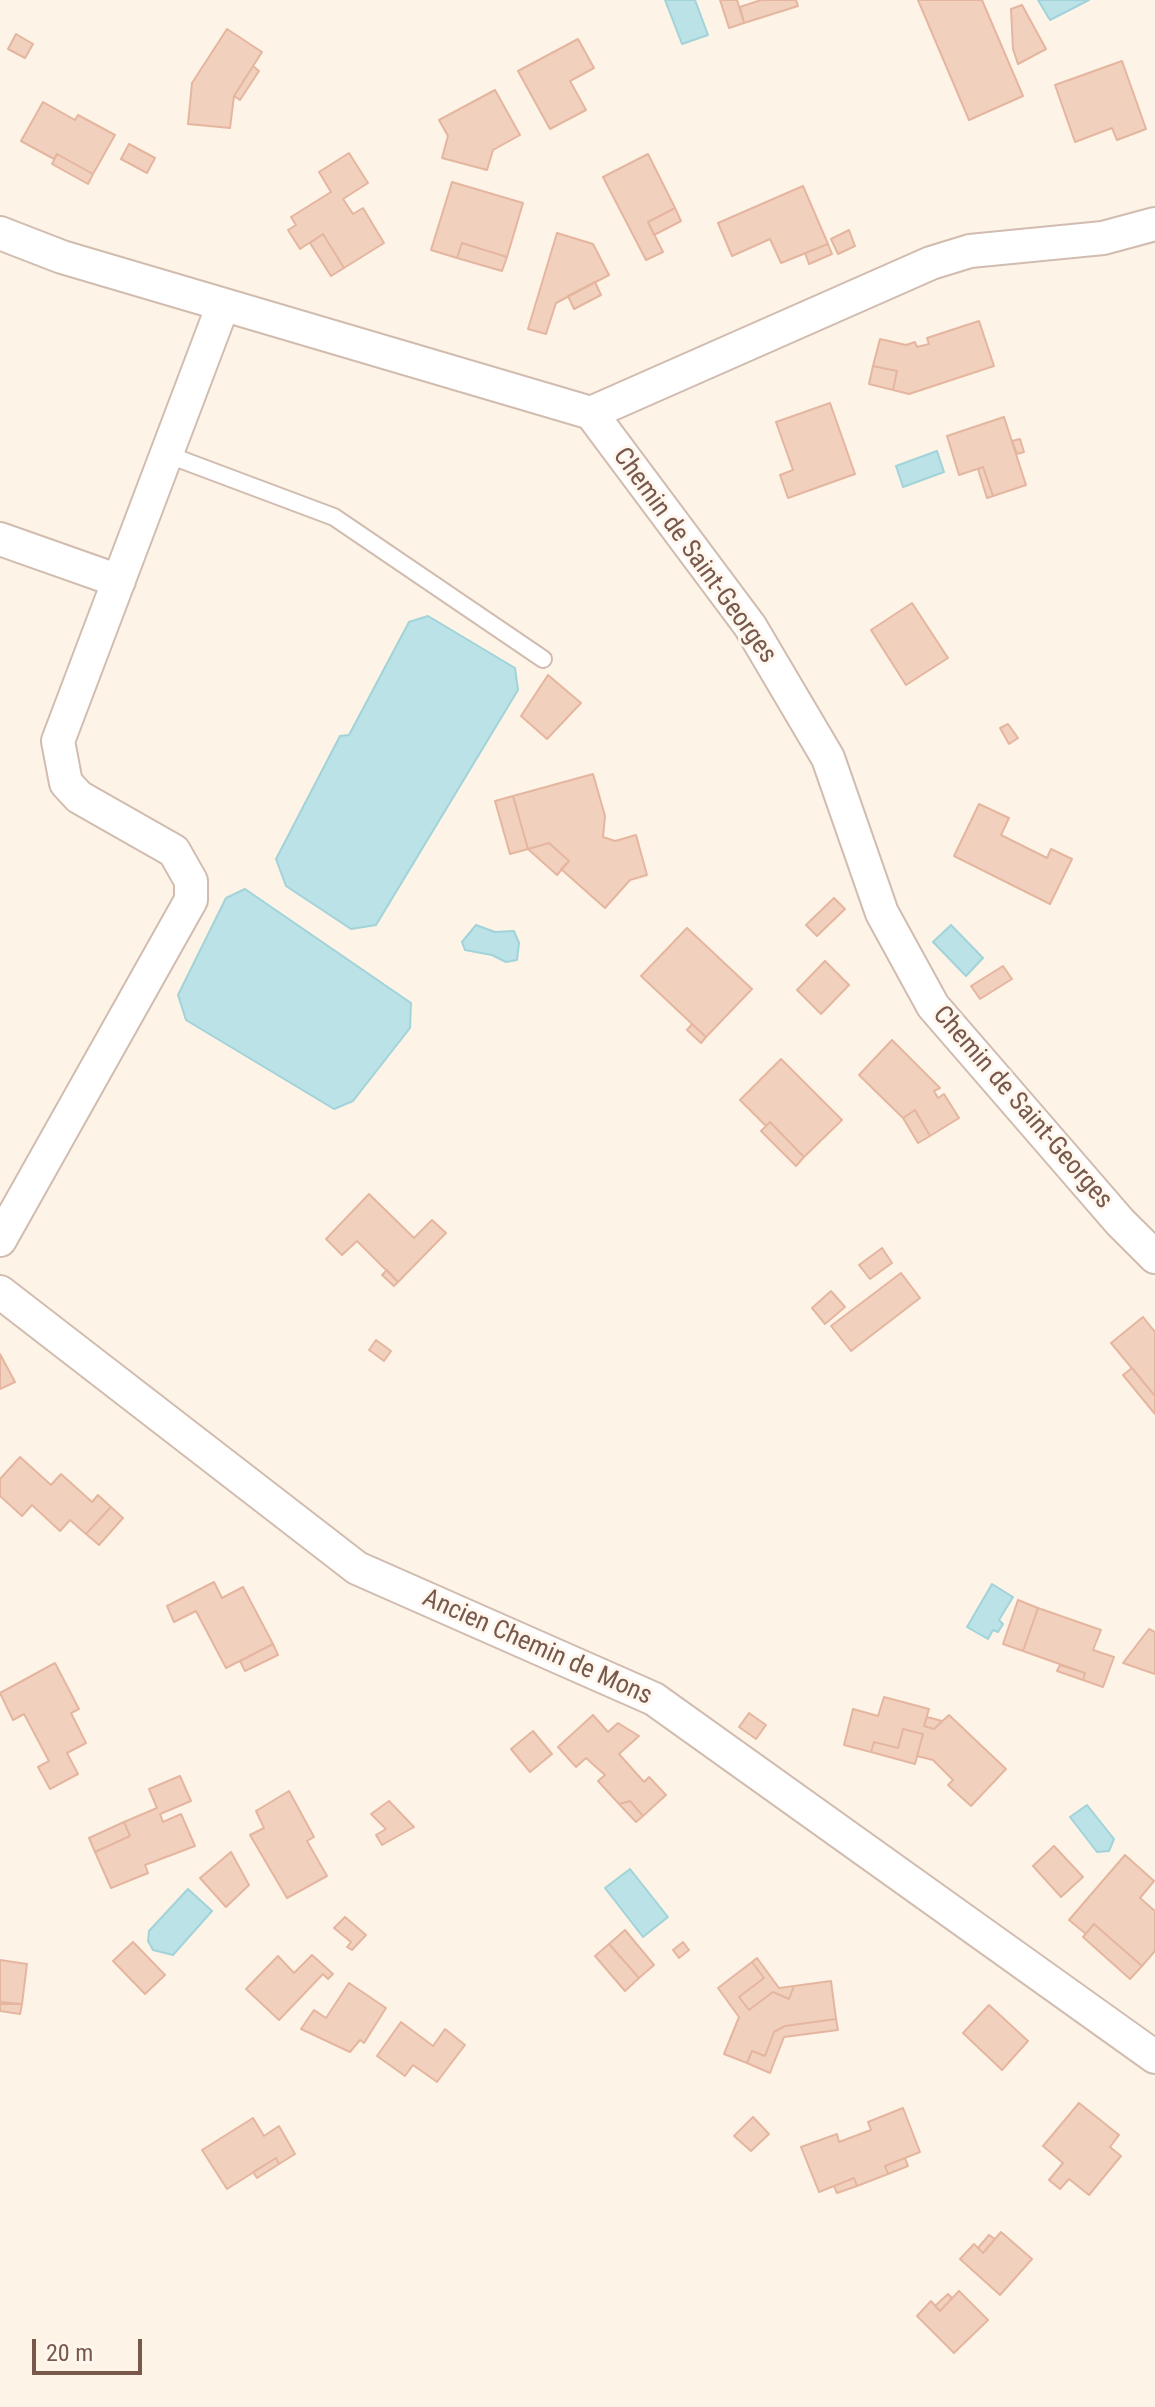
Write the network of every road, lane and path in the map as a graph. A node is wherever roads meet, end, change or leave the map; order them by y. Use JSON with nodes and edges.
{"nodes":[{"id":1,"x":1155,"y":224,"type":"edge"},
{"id":2,"x":0,"y":233,"type":"edge"},
{"id":3,"x":223,"y":305,"type":"junction"},
{"id":4,"x":591,"y":413,"type":"junction"},
{"id":5,"x":166,"y":454,"type":"junction"},
{"id":6,"x":0,"y":539,"type":"edge"},
{"id":7,"x":119,"y":581,"type":"junction"},
{"id":8,"x":543,"y":659,"type":"dead end"},
{"id":9,"x":0,"y":1240,"type":"edge"},
{"id":10,"x":1155,"y":1257,"type":"edge"},
{"id":11,"x":0,"y":1292,"type":"edge"},
{"id":12,"x":1155,"y":2057,"type":"edge"}],
"edges":[{"from":1,"to":4,"type":"street"},
{"from":2,"to":3,"type":"street"},
{"from":3,"to":4,"type":"street"},
{"from":3,"to":5,"type":"street"},
{"from":4,"to":10,"type":"street","name":"Chemin de Saint-Georges"},
{"from":5,"to":7,"type":"street"},
{"from":5,"to":8,"type":"lane"},
{"from":6,"to":7,"type":"street"},
{"from":7,"to":9,"type":"street"},
{"from":11,"to":12,"type":"street","name":"Ancien Chemin de Mons"}]}
